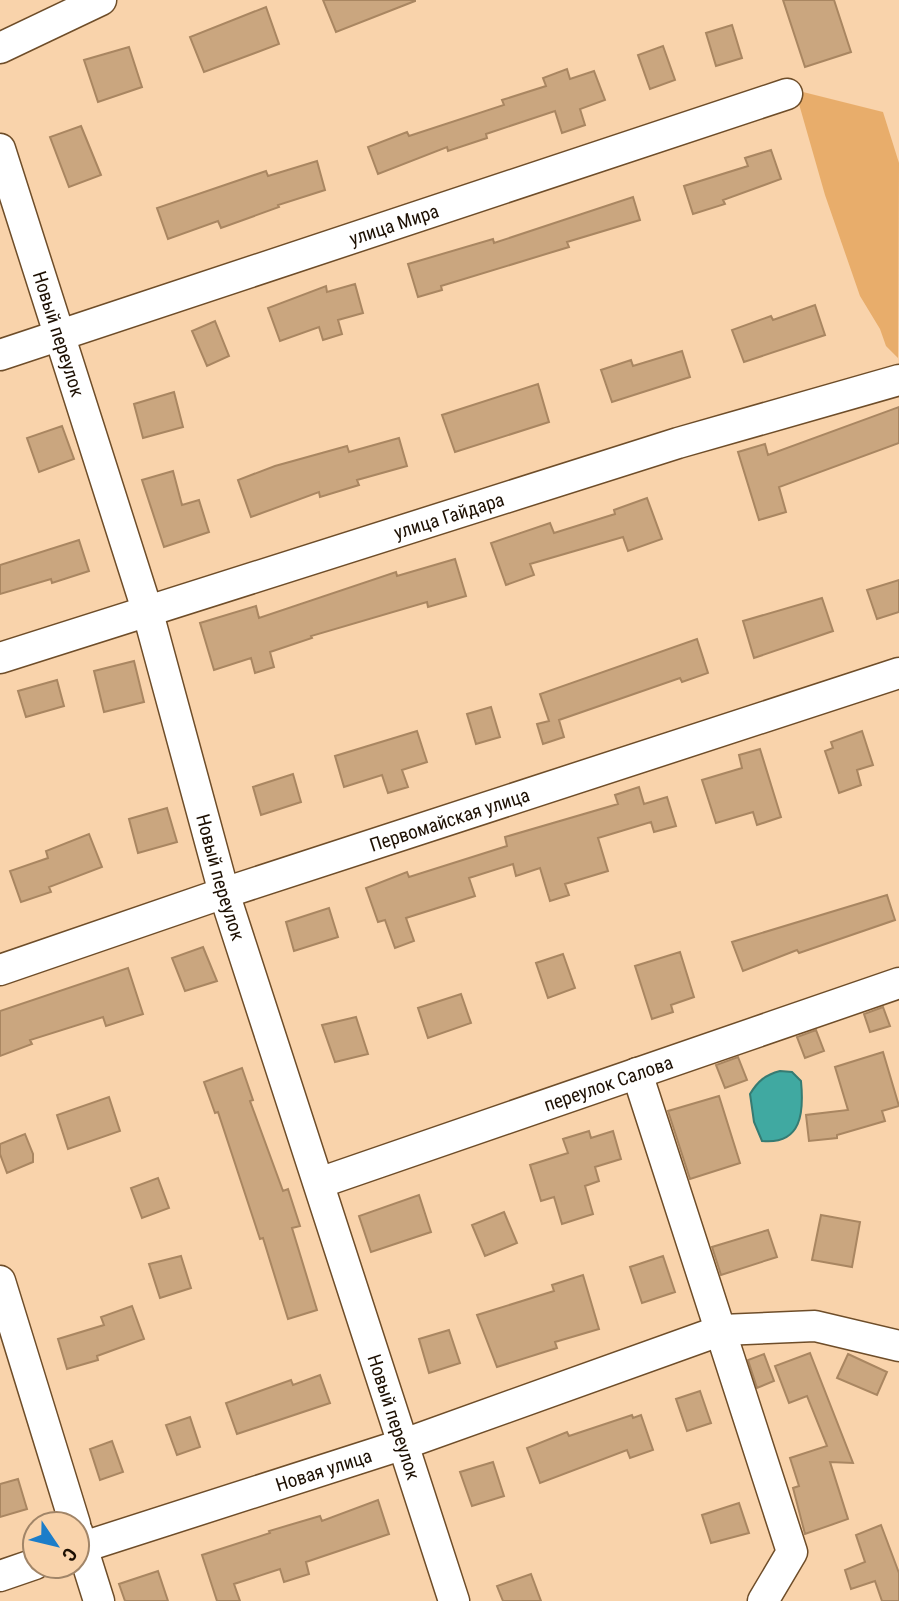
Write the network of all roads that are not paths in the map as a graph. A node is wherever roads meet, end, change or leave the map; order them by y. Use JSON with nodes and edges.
{"nodes":[{"id":1,"x":101,"y":0,"type":"edge"},
{"id":2,"x":0,"y":48,"type":"edge"},
{"id":3,"x":787,"y":94,"type":"dead end"},
{"id":4,"x":0,"y":149,"type":"edge"},
{"id":5,"x":58,"y":337,"type":"junction"},
{"id":6,"x":0,"y":355,"type":"edge"},
{"id":7,"x":899,"y":380,"type":"edge"},
{"id":8,"x":148,"y":613,"type":"junction"},
{"id":9,"x":0,"y":658,"type":"edge"},
{"id":10,"x":899,"y":673,"type":"edge"},
{"id":11,"x":224,"y":893,"type":"junction"},
{"id":12,"x":0,"y":970,"type":"edge"},
{"id":13,"x":899,"y":983,"type":"edge"},
{"id":14,"x":638,"y":1073,"type":"junction"},
{"id":15,"x":319,"y":1183,"type":"junction"},
{"id":16,"x":0,"y":1280,"type":"edge"},
{"id":17,"x":722,"y":1330,"type":"junction"},
{"id":18,"x":899,"y":1346,"type":"edge"},
{"id":19,"x":404,"y":1444,"type":"junction"},
{"id":20,"x":70,"y":1510,"type":"edge"},
{"id":21,"x":91,"y":1534,"type":"edge"},
{"id":22,"x":21,"y":1569,"type":"edge"},
{"id":23,"x":0,"y":1576,"type":"edge"},
{"id":24,"x":91,"y":1577,"type":"edge"},
{"id":25,"x":99,"y":1601,"type":"edge"},
{"id":26,"x":454,"y":1601,"type":"edge"},
{"id":27,"x":763,"y":1601,"type":"edge"}],
"edges":[{"from":1,"to":2,"type":"street"},
{"from":3,"to":5,"type":"street","name":"улица Мира"},
{"from":4,"to":5,"type":"street","name":"Новый переулок"},
{"from":5,"to":6,"type":"street","name":"улица Мира"},
{"from":5,"to":8,"type":"street","name":"Новый переулок"},
{"from":7,"to":8,"type":"street","name":"улица Гайдара"},
{"from":8,"to":9,"type":"street","name":"улица Гайдара"},
{"from":8,"to":11,"type":"street","name":"Новый переулок"},
{"from":10,"to":11,"type":"street","name":"Первомайская улица"},
{"from":11,"to":12,"type":"street","name":"Первомайская улица"},
{"from":11,"to":15,"type":"street","name":"Новый переулок"},
{"from":13,"to":14,"type":"street","name":"переулок Салова"},
{"from":14,"to":15,"type":"street","name":"переулок Салова"},
{"from":14,"to":17,"type":"street"},
{"from":15,"to":19,"type":"street","name":"Новый переулок"},
{"from":16,"to":20,"type":"street"},
{"from":17,"to":18,"type":"street","name":"Новая улица"},
{"from":17,"to":19,"type":"street","name":"Новая улица"},
{"from":17,"to":27,"type":"street"},
{"from":19,"to":21,"type":"street","name":"Новая улица"},
{"from":19,"to":26,"type":"street","name":"Новый переулок"},
{"from":22,"to":23,"type":"street"},
{"from":24,"to":25,"type":"street"}]}
